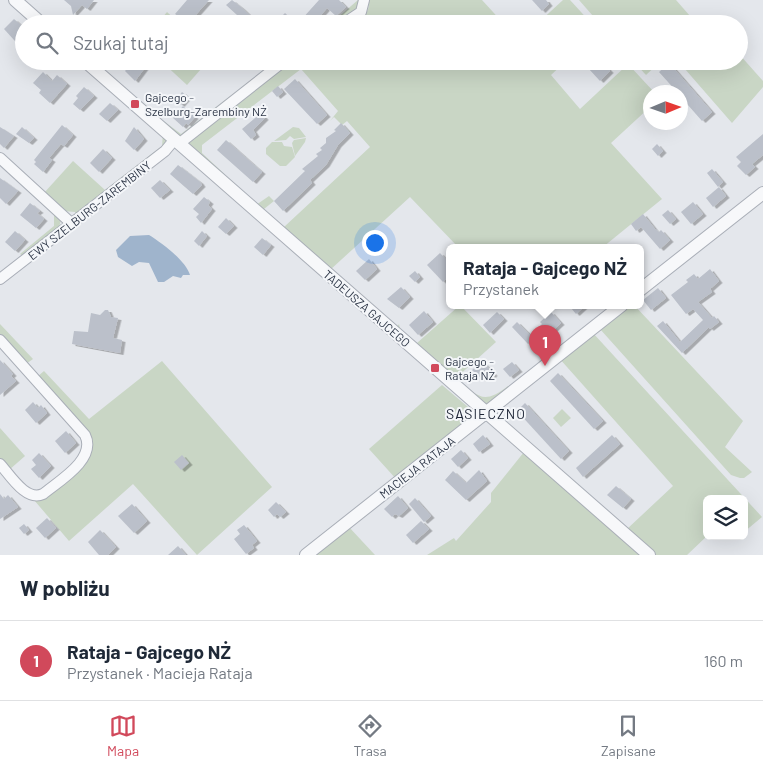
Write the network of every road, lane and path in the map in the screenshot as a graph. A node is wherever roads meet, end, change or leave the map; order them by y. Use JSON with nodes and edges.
{"nodes":[{"id":1,"x":15,"y":0,"type":"edge"},
{"id":2,"x":364,"y":3,"type":"edge"},
{"id":3,"x":32,"y":15,"type":"edge"},
{"id":4,"x":357,"y":15,"type":"edge"},
{"id":5,"x":96,"y":70,"type":"edge"},
{"id":6,"x":272,"y":70,"type":"edge"},
{"id":7,"x":178,"y":141,"type":"junction"},
{"id":8,"x":0,"y":158,"type":"edge"},
{"id":9,"x":763,"y":193,"type":"edge"},
{"id":10,"x":71,"y":223,"type":"junction"},
{"id":11,"x":0,"y":279,"type":"edge"},
{"id":12,"x":644,"y":287,"type":"edge"},
{"id":13,"x":617,"y":309,"type":"edge"},
{"id":14,"x":0,"y":340,"type":"edge"},
{"id":15,"x":486,"y":413,"type":"junction"},
{"id":16,"x":0,"y":464,"type":"edge"},
{"id":17,"x":306,"y":555,"type":"edge"},
{"id":18,"x":649,"y":555,"type":"edge"}],
"edges":[{"from":1,"to":3,"type":"street"},
{"from":2,"to":4,"type":"street"},
{"from":5,"to":7,"type":"street","name":"TADEUSZA GAJCEGO"},
{"from":6,"to":7,"type":"street","name":"EWY SZELBURG-ZAREMBINY"},
{"from":7,"to":10,"type":"street","name":"EWY SZELBURG-ZAREMBINY"},
{"from":7,"to":15,"type":"street","name":"TADEUSZA GAJCEGO"},
{"from":8,"to":10,"type":"street"},
{"from":9,"to":12,"type":"street"},
{"from":10,"to":11,"type":"street","name":"EWY SZELBURG-ZAREMBINY"},
{"from":13,"to":15,"type":"street","name":"MACIEJA RATAJA"},
{"from":14,"to":16,"type":"street"},
{"from":15,"to":17,"type":"street","name":"MACIEJA RATAJA"},
{"from":15,"to":18,"type":"street","name":"TADEUSZA GAJCEGO"}]}
